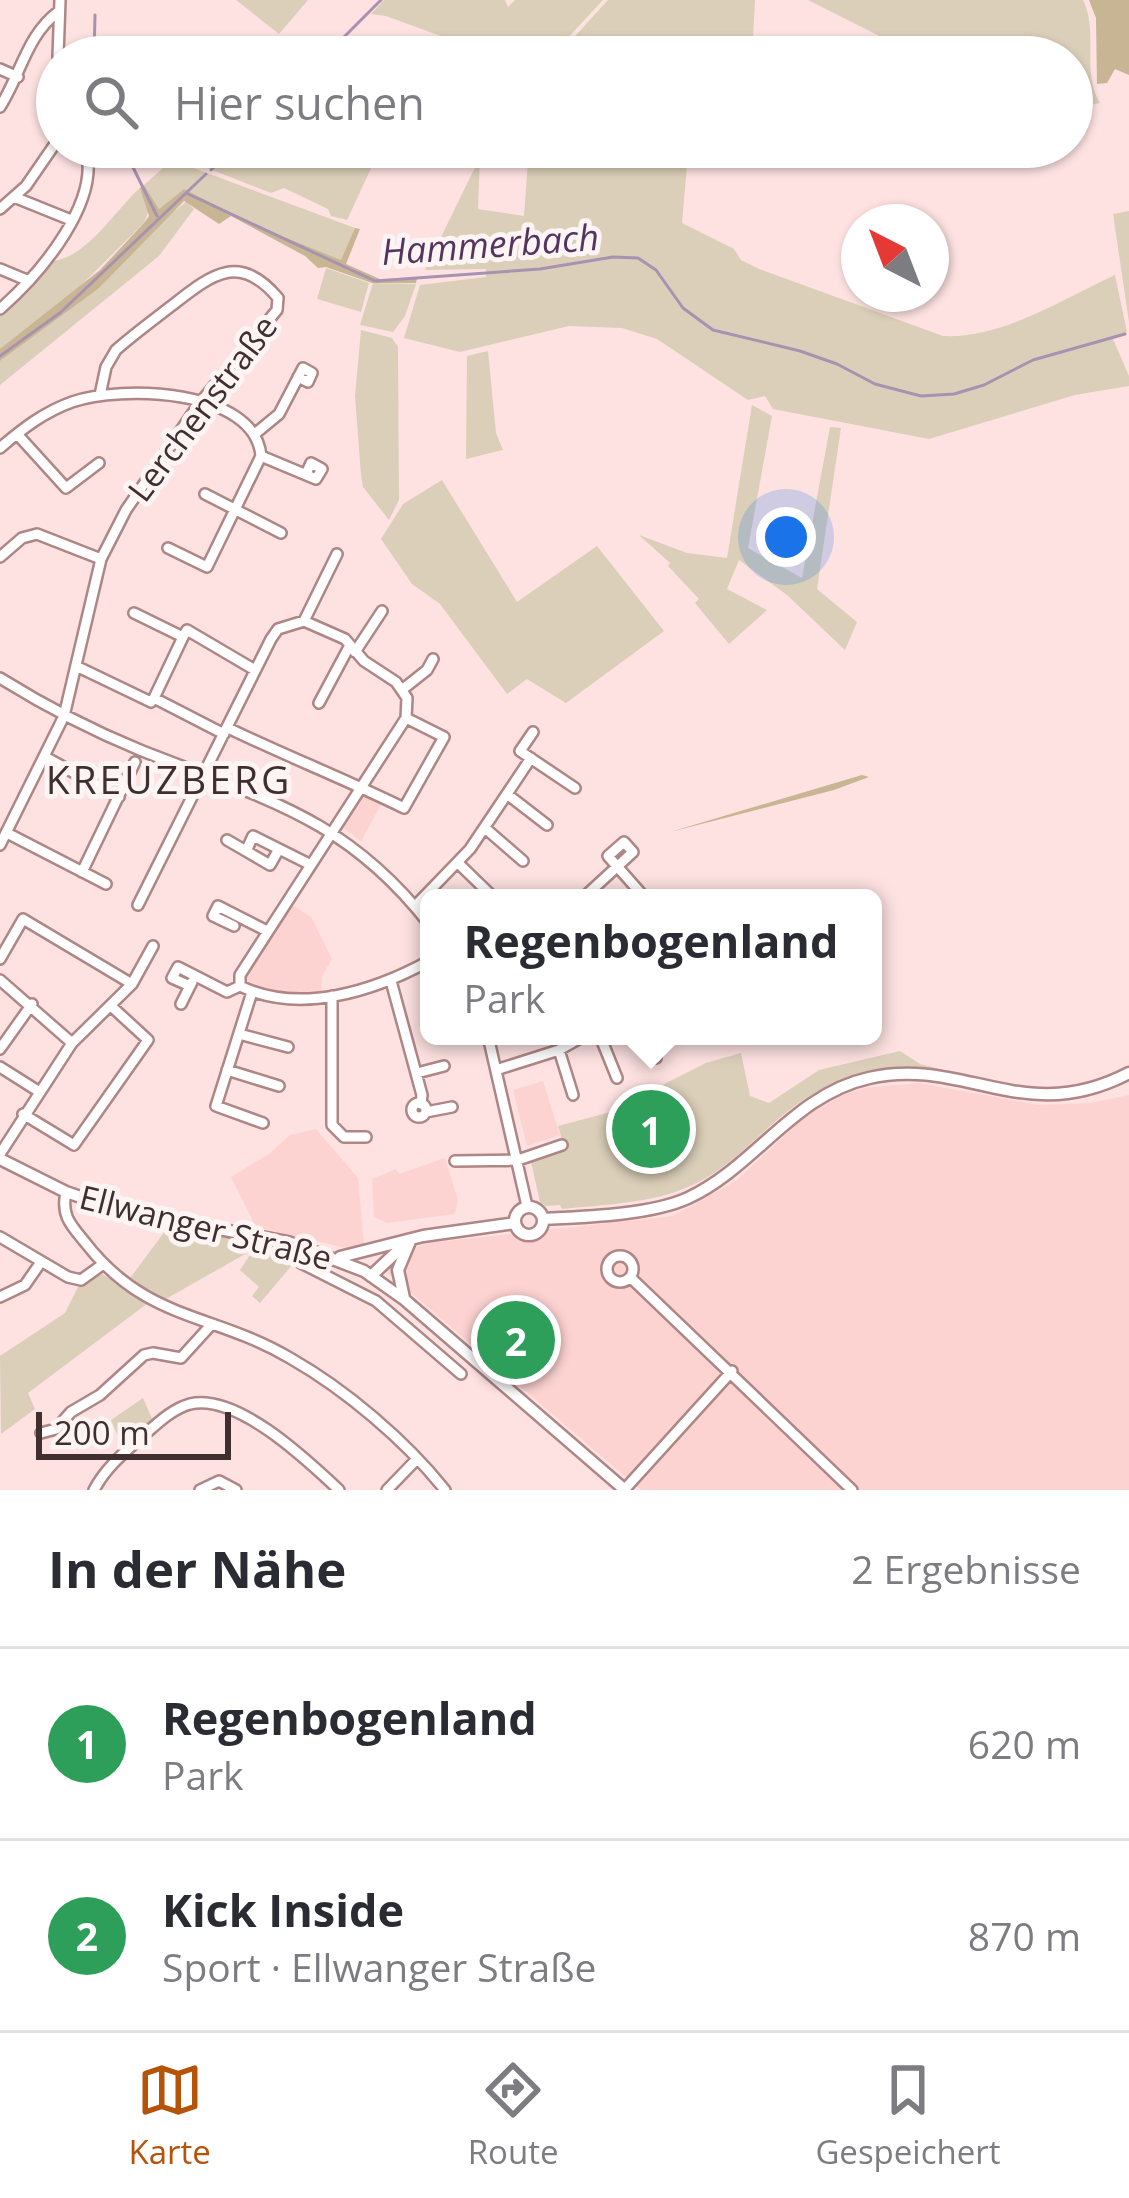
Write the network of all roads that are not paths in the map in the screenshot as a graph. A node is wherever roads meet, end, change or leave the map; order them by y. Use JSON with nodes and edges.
{"nodes":[{"id":1,"x":60,"y":5,"type":"edge"},
{"id":2,"x":59,"y":36,"type":"edge"},
{"id":3,"x":0,"y":69,"type":"edge"},
{"id":4,"x":18,"y":77,"type":"junction"},
{"id":5,"x":0,"y":106,"type":"edge"},
{"id":6,"x":36,"y":168,"type":"edge"},
{"id":7,"x":90,"y":168,"type":"edge"},
{"id":8,"x":14,"y":197,"type":"junction"},
{"id":9,"x":0,"y":209,"type":"edge"},
{"id":10,"x":71,"y":220,"type":"junction"},
{"id":11,"x":0,"y":269,"type":"edge"},
{"id":12,"x":29,"y":281,"type":"junction"},
{"id":13,"x":0,"y":309,"type":"edge"},
{"id":14,"x":298,"y":376,"type":"dead end"},
{"id":15,"x":100,"y":395,"type":"junction"},
{"id":16,"x":199,"y":404,"type":"junction"},
{"id":17,"x":256,"y":433,"type":"junction"},
{"id":18,"x":17,"y":434,"type":"junction"},
{"id":19,"x":0,"y":448,"type":"edge"},
{"id":20,"x":262,"y":456,"type":"junction"},
{"id":21,"x":99,"y":463,"type":"dead end"},
{"id":22,"x":306,"y":474,"type":"dead end"},
{"id":23,"x":206,"y":494,"type":"dead end"},
{"id":24,"x":236,"y":510,"type":"junction"},
{"id":25,"x":280,"y":533,"type":"dead end"},
{"id":26,"x":168,"y":548,"type":"dead end"},
{"id":27,"x":337,"y":554,"type":"dead end"},
{"id":28,"x":0,"y":557,"type":"edge"},
{"id":29,"x":101,"y":559,"type":"junction"},
{"id":30,"x":382,"y":610,"type":"dead end"},
{"id":31,"x":134,"y":613,"type":"dead end"},
{"id":32,"x":304,"y":621,"type":"junction"},
{"id":33,"x":183,"y":637,"type":"junction"},
{"id":34,"x":352,"y":648,"type":"junction"},
{"id":35,"x":433,"y":659,"type":"dead end"},
{"id":36,"x":76,"y":667,"type":"junction"},
{"id":37,"x":255,"y":670,"type":"junction"},
{"id":38,"x":0,"y":678,"type":"edge"},
{"id":39,"x":403,"y":689,"type":"junction"},
{"id":40,"x":154,"y":698,"type":"junction"},
{"id":41,"x":319,"y":703,"type":"dead end"},
{"id":42,"x":64,"y":716,"type":"junction"},
{"id":43,"x":406,"y":718,"type":"junction"},
{"id":44,"x":226,"y":731,"type":"junction"},
{"id":45,"x":533,"y":732,"type":"dead end"},
{"id":46,"x":45,"y":757,"type":"junction"},
{"id":47,"x":531,"y":758,"type":"junction"},
{"id":48,"x":136,"y":762,"type":"dead end"},
{"id":49,"x":205,"y":773,"type":"junction"},
{"id":50,"x":361,"y":787,"type":"junction"},
{"id":51,"x":575,"y":788,"type":"dead end"},
{"id":52,"x":507,"y":794,"type":"junction"},
{"id":53,"x":119,"y":797,"type":"junction"},
{"id":54,"x":0,"y":809,"type":"edge"},
{"id":55,"x":15,"y":817,"type":"junction"},
{"id":56,"x":547,"y":825,"type":"dead end"},
{"id":57,"x":485,"y":828,"type":"junction"},
{"id":58,"x":332,"y":832,"type":"junction"},
{"id":59,"x":7,"y":833,"type":"junction"},
{"id":60,"x":227,"y":840,"type":"dead end"},
{"id":61,"x":0,"y":845,"type":"edge"},
{"id":62,"x":279,"y":849,"type":"junction"},
{"id":63,"x":246,"y":851,"type":"junction"},
{"id":64,"x":523,"y":861,"type":"dead end"},
{"id":65,"x":458,"y":863,"type":"junction"},
{"id":66,"x":311,"y":865,"type":"junction"},
{"id":67,"x":82,"y":872,"type":"junction"},
{"id":68,"x":106,"y":884,"type":"dead end"},
{"id":69,"x":432,"y":889,"type":"edge"},
{"id":70,"x":484,"y":889,"type":"edge"},
{"id":71,"x":592,"y":889,"type":"edge"},
{"id":72,"x":637,"y":889,"type":"edge"},
{"id":73,"x":420,"y":901,"type":"edge"},
{"id":74,"x":138,"y":905,"type":"dead end"},
{"id":75,"x":415,"y":906,"type":"junction"},
{"id":76,"x":420,"y":912,"type":"edge"},
{"id":77,"x":234,"y":926,"type":"dead end"},
{"id":78,"x":267,"y":931,"type":"junction"},
{"id":79,"x":153,"y":946,"type":"dead end"},
{"id":80,"x":0,"y":959,"type":"edge"},
{"id":81,"x":420,"y":966,"type":"edge"},
{"id":82,"x":0,"y":980,"type":"edge"},
{"id":83,"x":391,"y":981,"type":"junction"},
{"id":84,"x":132,"y":984,"type":"junction"},
{"id":85,"x":240,"y":986,"type":"junction"},
{"id":86,"x":252,"y":992,"type":"junction"},
{"id":87,"x":332,"y":996,"type":"junction"},
{"id":88,"x":32,"y":1004,"type":"junction"},
{"id":89,"x":181,"y":1004,"type":"dead end"},
{"id":90,"x":111,"y":1006,"type":"junction"},
{"id":91,"x":239,"y":1034,"type":"junction"},
{"id":92,"x":72,"y":1043,"type":"junction"},
{"id":93,"x":491,"y":1045,"type":"edge"},
{"id":94,"x":568,"y":1045,"type":"edge"},
{"id":95,"x":604,"y":1045,"type":"edge"},
{"id":96,"x":650,"y":1045,"type":"edge"},
{"id":97,"x":288,"y":1047,"type":"dead end"},
{"id":98,"x":0,"y":1049,"type":"edge"},
{"id":99,"x":559,"y":1050,"type":"junction"},
{"id":100,"x":656,"y":1058,"type":"dead end"},
{"id":101,"x":444,"y":1066,"type":"dead end"},
{"id":102,"x":0,"y":1067,"type":"edge"},
{"id":103,"x":499,"y":1069,"type":"junction"},
{"id":104,"x":227,"y":1070,"type":"junction"},
{"id":105,"x":417,"y":1073,"type":"junction"},
{"id":106,"x":1129,"y":1073,"type":"edge"},
{"id":107,"x":617,"y":1078,"type":"dead end"},
{"id":108,"x":279,"y":1086,"type":"dead end"},
{"id":109,"x":38,"y":1091,"type":"junction"},
{"id":110,"x":573,"y":1095,"type":"dead end"},
{"id":111,"x":452,"y":1107,"type":"dead end"},
{"id":112,"x":23,"y":1114,"type":"junction"},
{"id":113,"x":263,"y":1123,"type":"dead end"},
{"id":114,"x":365,"y":1137,"type":"dead end"},
{"id":115,"x":562,"y":1145,"type":"dead end"},
{"id":116,"x":0,"y":1156,"type":"edge"},
{"id":117,"x":518,"y":1160,"type":"junction"},
{"id":118,"x":455,"y":1161,"type":"dead end"},
{"id":119,"x":66,"y":1192,"type":"junction"},
{"id":120,"x":527,"y":1206,"type":"junction"},
{"id":121,"x":543,"y":1219,"type":"junction"},
{"id":122,"x":515,"y":1223,"type":"junction"},
{"id":123,"x":0,"y":1238,"type":"edge"},
{"id":124,"x":411,"y":1239,"type":"junction"},
{"id":125,"x":394,"y":1244,"type":"junction"},
{"id":126,"x":337,"y":1258,"type":"junction"},
{"id":127,"x":41,"y":1262,"type":"junction"},
{"id":128,"x":301,"y":1263,"type":"dead end"},
{"id":129,"x":103,"y":1265,"type":"junction"},
{"id":130,"x":368,"y":1274,"type":"junction"},
{"id":131,"x":630,"y":1277,"type":"dead end"},
{"id":132,"x":353,"y":1290,"type":"junction"},
{"id":133,"x":0,"y":1297,"type":"edge"},
{"id":134,"x":405,"y":1300,"type":"junction"},
{"id":135,"x":211,"y":1324,"type":"junction"},
{"id":136,"x":732,"y":1371,"type":"junction"},
{"id":137,"x":461,"y":1374,"type":"dead end"},
{"id":138,"x":41,"y":1433,"type":"dead end"},
{"id":139,"x":417,"y":1459,"type":"junction"},
{"id":140,"x":94,"y":1490,"type":"edge"},
{"id":141,"x":200,"y":1490,"type":"edge"},
{"id":142,"x":236,"y":1490,"type":"edge"},
{"id":143,"x":339,"y":1490,"type":"edge"},
{"id":144,"x":387,"y":1490,"type":"edge"},
{"id":145,"x":445,"y":1490,"type":"edge"},
{"id":146,"x":624,"y":1490,"type":"edge"},
{"id":147,"x":852,"y":1490,"type":"edge"}],
"edges":[{"from":1,"to":2,"type":"street"},
{"from":1,"to":4,"type":"street"},
{"from":3,"to":4,"type":"street"},
{"from":4,"to":5,"type":"street"},
{"from":6,"to":8,"type":"street"},
{"from":7,"to":10,"type":"street"},
{"from":8,"to":9,"type":"street"},
{"from":8,"to":10,"type":"street"},
{"from":10,"to":12,"type":"street"},
{"from":11,"to":12,"type":"street"},
{"from":12,"to":13,"type":"street"},
{"from":14,"to":17,"type":"street"},
{"from":15,"to":16,"type":"street"},
{"from":15,"to":16,"type":"street","name":"Lerchenstraße"},
{"from":15,"to":18,"type":"street"},
{"from":16,"to":17,"type":"street"},
{"from":16,"to":29,"type":"street","name":"Lerchenstraße"},
{"from":17,"to":20,"type":"street"},
{"from":18,"to":19,"type":"street"},
{"from":18,"to":21,"type":"street"},
{"from":20,"to":22,"type":"street"},
{"from":20,"to":24,"type":"street"},
{"from":23,"to":24,"type":"street"},
{"from":24,"to":25,"type":"street"},
{"from":24,"to":26,"type":"street"},
{"from":27,"to":32,"type":"street"},
{"from":28,"to":29,"type":"street"},
{"from":29,"to":36,"type":"street","name":"Lerchenstraße"},
{"from":30,"to":34,"type":"street"},
{"from":31,"to":33,"type":"street"},
{"from":32,"to":34,"type":"street"},
{"from":32,"to":37,"type":"street"},
{"from":33,"to":37,"type":"street"},
{"from":33,"to":40,"type":"street"},
{"from":34,"to":39,"type":"street"},
{"from":34,"to":41,"type":"street"},
{"from":35,"to":39,"type":"street"},
{"from":36,"to":40,"type":"street"},
{"from":36,"to":42,"type":"street","name":"Lerchenstraße"},
{"from":37,"to":44,"type":"street"},
{"from":38,"to":42,"type":"street"},
{"from":39,"to":43,"type":"street"},
{"from":40,"to":44,"type":"street"},
{"from":42,"to":46,"type":"street","name":"Lerchenstraße"},
{"from":42,"to":49,"type":"street"},
{"from":43,"to":50,"type":"street"},
{"from":43,"to":50,"type":"street"},
{"from":44,"to":49,"type":"street"},
{"from":44,"to":50,"type":"street"},
{"from":45,"to":47,"type":"street"},
{"from":46,"to":53,"type":"street"},
{"from":46,"to":55,"type":"street","name":"Lerchenstraße"},
{"from":47,"to":51,"type":"street"},
{"from":47,"to":52,"type":"street"},
{"from":48,"to":53,"type":"street"},
{"from":49,"to":58,"type":"street"},
{"from":49,"to":74,"type":"street"},
{"from":50,"to":58,"type":"street"},
{"from":52,"to":56,"type":"street"},
{"from":52,"to":57,"type":"street"},
{"from":53,"to":67,"type":"street"},
{"from":54,"to":55,"type":"street"},
{"from":55,"to":59,"type":"street","name":"Lerchenstraße"},
{"from":57,"to":64,"type":"street"},
{"from":57,"to":65,"type":"street"},
{"from":58,"to":66,"type":"street"},
{"from":58,"to":75,"type":"street"},
{"from":59,"to":61,"type":"street","name":"Lerchenstraße"},
{"from":59,"to":67,"type":"street"},
{"from":60,"to":63,"type":"street"},
{"from":62,"to":63,"type":"street"},
{"from":62,"to":63,"type":"street"},
{"from":62,"to":66,"type":"street"},
{"from":65,"to":69,"type":"street"},
{"from":65,"to":70,"type":"street"},
{"from":66,"to":78,"type":"street"},
{"from":67,"to":68,"type":"street"},
{"from":71,"to":72,"type":"street"},
{"from":73,"to":75,"type":"street"},
{"from":75,"to":76,"type":"street"},
{"from":77,"to":78,"type":"street"},
{"from":78,"to":85,"type":"street"},
{"from":79,"to":84,"type":"street"},
{"from":80,"to":84,"type":"street"},
{"from":81,"to":83,"type":"street"},
{"from":82,"to":88,"type":"street"},
{"from":83,"to":87,"type":"street"},
{"from":83,"to":105,"type":"street"},
{"from":84,"to":90,"type":"street"},
{"from":85,"to":86,"type":"street"},
{"from":85,"to":89,"type":"street"},
{"from":86,"to":87,"type":"street"},
{"from":86,"to":91,"type":"street"},
{"from":87,"to":114,"type":"street"},
{"from":88,"to":92,"type":"street"},
{"from":88,"to":98,"type":"street"},
{"from":90,"to":92,"type":"street"},
{"from":90,"to":112,"type":"street"},
{"from":91,"to":97,"type":"street"},
{"from":91,"to":104,"type":"street"},
{"from":92,"to":109,"type":"street"},
{"from":93,"to":103,"type":"street"},
{"from":94,"to":99,"type":"street"},
{"from":95,"to":107,"type":"street"},
{"from":96,"to":100,"type":"street"},
{"from":99,"to":103,"type":"street"},
{"from":99,"to":110,"type":"street"},
{"from":101,"to":105,"type":"street"},
{"from":102,"to":109,"type":"street"},
{"from":103,"to":117,"type":"street"},
{"from":104,"to":108,"type":"street"},
{"from":104,"to":113,"type":"street"},
{"from":105,"to":111,"type":"street"},
{"from":106,"to":121,"type":"main road"},
{"from":109,"to":112,"type":"street"},
{"from":112,"to":116,"type":"street"},
{"from":115,"to":117,"type":"street"},
{"from":116,"to":119,"type":"main road","name":"Ellwanger Straße"},
{"from":117,"to":118,"type":"street"},
{"from":117,"to":120,"type":"street"},
{"from":119,"to":126,"type":"main road","name":"Ellwanger Straße"},
{"from":119,"to":129,"type":"street"},
{"from":120,"to":121,"type":"main road"},
{"from":120,"to":122,"type":"main road"},
{"from":121,"to":122,"type":"main road"},
{"from":122,"to":124,"type":"main road"},
{"from":123,"to":127,"type":"street"},
{"from":124,"to":125,"type":"main road"},
{"from":124,"to":130,"type":"main road"},
{"from":124,"to":134,"type":"main road"},
{"from":125,"to":126,"type":"main road"},
{"from":125,"to":130,"type":"main road"},
{"from":126,"to":130,"type":"main road","name":"Ellwanger Straße"},
{"from":127,"to":129,"type":"street"},
{"from":127,"to":133,"type":"street"},
{"from":128,"to":132,"type":"street"},
{"from":129,"to":135,"type":"street"},
{"from":130,"to":132,"type":"street"},
{"from":130,"to":134,"type":"main road","name":"Ellwanger Straße"},
{"from":131,"to":136,"type":"street"},
{"from":132,"to":137,"type":"street"},
{"from":134,"to":146,"type":"main road","name":"Ellwanger Straße"},
{"from":135,"to":138,"type":"street"},
{"from":135,"to":139,"type":"street"},
{"from":136,"to":146,"type":"street"},
{"from":136,"to":147,"type":"street"},
{"from":139,"to":144,"type":"street"},
{"from":139,"to":145,"type":"street"},
{"from":140,"to":143,"type":"street"},
{"from":141,"to":142,"type":"street"}]}
